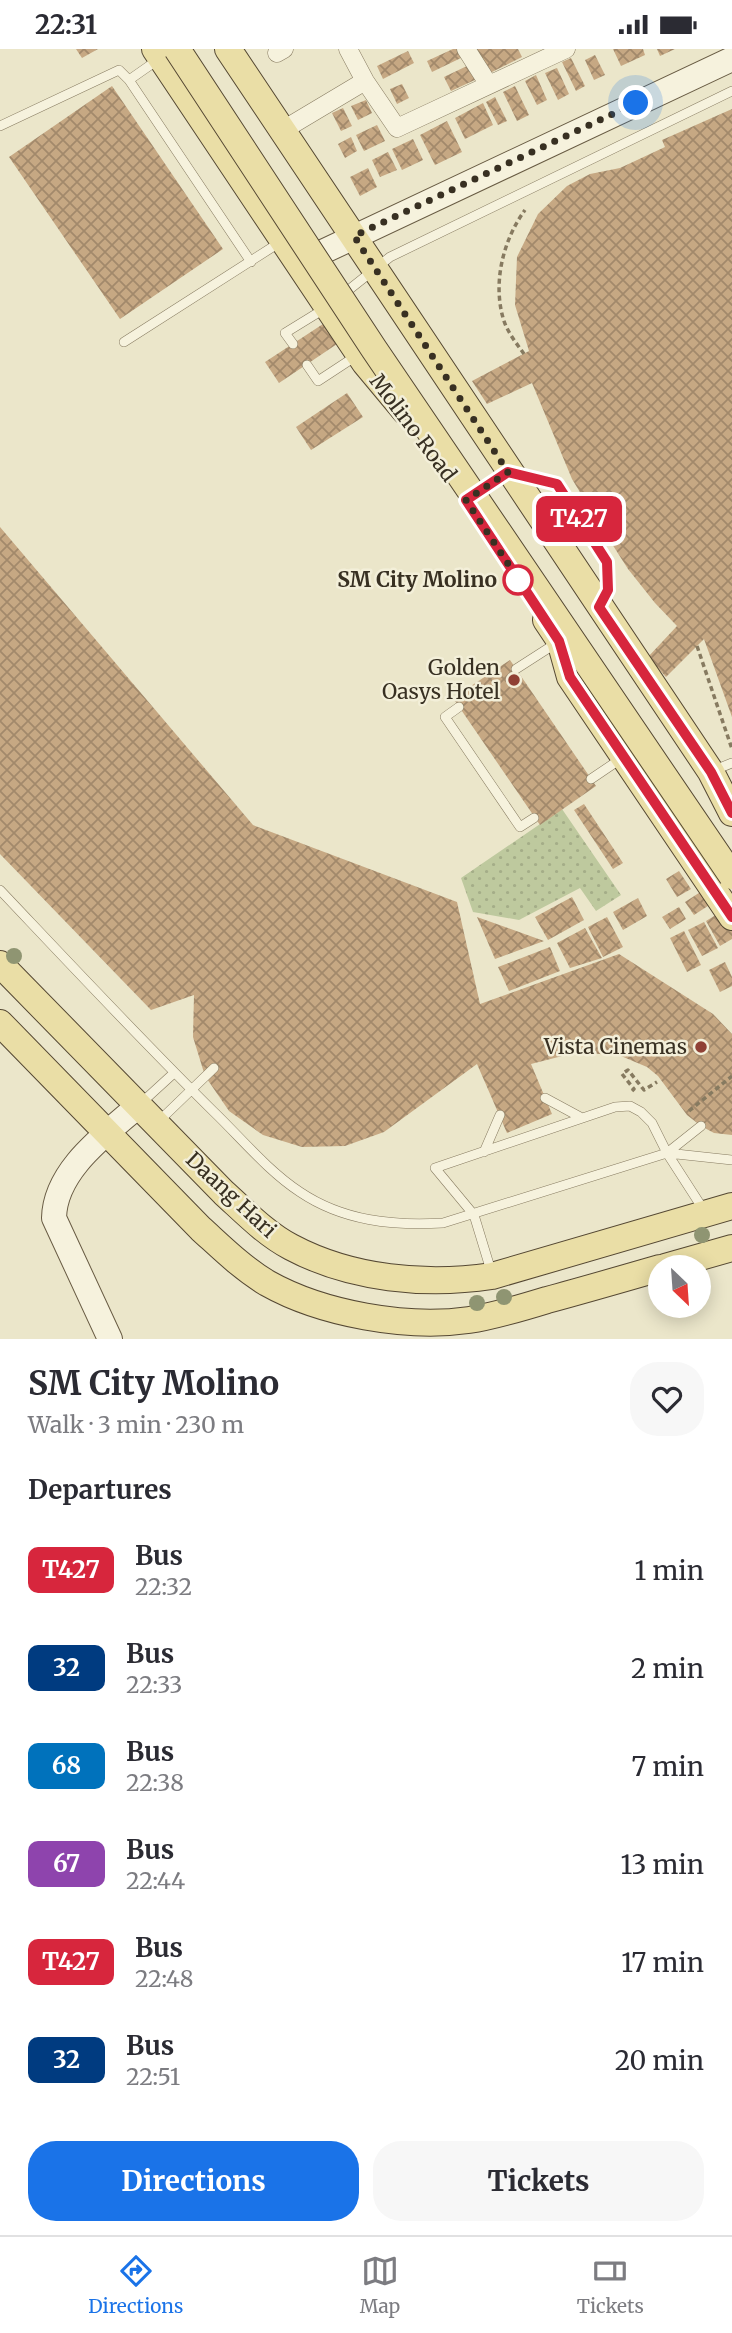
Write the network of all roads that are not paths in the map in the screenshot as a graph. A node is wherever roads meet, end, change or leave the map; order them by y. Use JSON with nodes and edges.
{"nodes":[{"id":1,"x":196,"y":49,"type":"edge"},
{"id":2,"x":228,"y":49,"type":"edge"},
{"id":3,"x":348,"y":49,"type":"edge"},
{"id":4,"x":466,"y":49,"type":"edge"},
{"id":5,"x":566,"y":49,"type":"edge"},
{"id":6,"x":164,"y":52,"type":"edge"},
{"id":7,"x":732,"y":59,"type":"edge"},
{"id":8,"x":130,"y":80,"type":"junction"},
{"id":9,"x":365,"y":81,"type":"junction"},
{"id":10,"x":489,"y":85,"type":"junction"},
{"id":11,"x":732,"y":91,"type":"edge"},
{"id":12,"x":0,"y":126,"type":"edge"},
{"id":13,"x":283,"y":129,"type":"junction"},
{"id":14,"x":354,"y":236,"type":"junction"},
{"id":15,"x":284,"y":240,"type":"junction"},
{"id":16,"x":251,"y":262,"type":"junction"},
{"id":17,"x":299,"y":263,"type":"junction"},
{"id":18,"x":375,"y":268,"type":"junction"},
{"id":19,"x":328,"y":307,"type":"junction"},
{"id":20,"x":124,"y":342,"type":"dead end"},
{"id":21,"x":293,"y":344,"type":"dead end"},
{"id":22,"x":365,"y":363,"type":"junction"},
{"id":23,"x":307,"y":365,"type":"dead end"},
{"id":24,"x":508,"y":472,"type":"junction"},
{"id":25,"x":466,"y":500,"type":"junction"},
{"id":26,"x":559,"y":641,"type":"junction"},
{"id":27,"x":516,"y":669,"type":"dead end"},
{"id":28,"x":459,"y":707,"type":"dead end"},
{"id":29,"x":625,"y":756,"type":"junction"},
{"id":30,"x":721,"y":768,"type":"edge"},
{"id":31,"x":591,"y":779,"type":"dead end"},
{"id":32,"x":730,"y":806,"type":"edge"},
{"id":33,"x":534,"y":818,"type":"dead end"},
{"id":34,"x":732,"y":850,"type":"edge"},
{"id":35,"x":732,"y":876,"type":"edge"},
{"id":36,"x":0,"y":890,"type":"edge"},
{"id":37,"x":732,"y":915,"type":"edge"},
{"id":38,"x":0,"y":964,"type":"edge"},
{"id":39,"x":0,"y":1023,"type":"edge"},
{"id":40,"x":214,"y":1068,"type":"dead end"},
{"id":41,"x":174,"y":1073,"type":"junction"},
{"id":42,"x":191,"y":1089,"type":"junction"},
{"id":43,"x":545,"y":1098,"type":"dead end"},
{"id":44,"x":147,"y":1115,"type":"junction"},
{"id":45,"x":500,"y":1115,"type":"dead end"},
{"id":46,"x":582,"y":1118,"type":"junction"},
{"id":47,"x":701,"y":1126,"type":"dead end"},
{"id":48,"x":107,"y":1133,"type":"junction"},
{"id":49,"x":484,"y":1151,"type":"junction"},
{"id":50,"x":667,"y":1153,"type":"junction"},
{"id":51,"x":732,"y":1160,"type":"edge"},
{"id":52,"x":732,"y":1206,"type":"edge"},
{"id":53,"x":706,"y":1213,"type":"junction"},
{"id":54,"x":474,"y":1215,"type":"junction"},
{"id":55,"x":732,"y":1248,"type":"edge"},
{"id":56,"x":707,"y":1255,"type":"edge"},
{"id":57,"x":648,"y":1272,"type":"edge"},
{"id":58,"x":492,"y":1276,"type":"junction"},
{"id":59,"x":110,"y":1339,"type":"edge"}],
"edges":[{"from":1,"to":34,"type":"main road","name":"Molino Road"},
{"from":2,"to":13,"type":"main road"},
{"from":3,"to":9,"type":"street"},
{"from":4,"to":10,"type":"street"},
{"from":5,"to":10,"type":"street"},
{"from":6,"to":8,"type":"lane"},
{"from":6,"to":15,"type":"main road","name":"Molino Road"},
{"from":6,"to":35,"type":"main road","name":"Molino Road","bridge":true},
{"from":7,"to":14,"type":"street"},
{"from":8,"to":12,"type":"lane"},
{"from":8,"to":16,"type":"lane"},
{"from":9,"to":10,"type":"street"},
{"from":9,"to":13,"type":"street"},
{"from":11,"to":18,"type":"lane"},
{"from":13,"to":14,"type":"main road"},
{"from":14,"to":17,"type":"street"},
{"from":14,"to":18,"type":"main road"},
{"from":15,"to":16,"type":"lane"},
{"from":15,"to":17,"type":"main road","name":"Molino Road"},
{"from":16,"to":20,"type":"lane"},
{"from":17,"to":19,"type":"main road","name":"Molino Road"},
{"from":18,"to":19,"type":"lane"},
{"from":18,"to":24,"type":"main road"},
{"from":19,"to":21,"type":"lane"},
{"from":19,"to":22,"type":"main road","name":"Molino Road"},
{"from":22,"to":23,"type":"lane"},
{"from":22,"to":25,"type":"main road","name":"Molino Road"},
{"from":24,"to":25,"type":"lane"},
{"from":24,"to":30,"type":"main road"},
{"from":25,"to":26,"type":"main road","name":"Molino Road"},
{"from":26,"to":27,"type":"lane"},
{"from":26,"to":29,"type":"main road","name":"Molino Road"},
{"from":28,"to":33,"type":"lane"},
{"from":29,"to":31,"type":"lane"},
{"from":29,"to":37,"type":"main road","name":"Molino Road"},
{"from":30,"to":32,"type":"main road"},
{"from":36,"to":41,"type":"lane"},
{"from":38,"to":44,"type":"main road","name":"Daang Hari"},
{"from":39,"to":48,"type":"main road","name":"Daang Hari"},
{"from":40,"to":42,"type":"lane"},
{"from":41,"to":42,"type":"lane"},
{"from":41,"to":44,"type":"lane"},
{"from":42,"to":44,"type":"lane"},
{"from":42,"to":54,"type":"lane"},
{"from":43,"to":46,"type":"lane"},
{"from":44,"to":48,"type":"street"},
{"from":44,"to":58,"type":"main road","name":"Daang Hari"},
{"from":45,"to":49,"type":"lane"},
{"from":46,"to":49,"type":"lane"},
{"from":46,"to":50,"type":"lane"},
{"from":47,"to":50,"type":"lane"},
{"from":48,"to":57,"type":"main road","name":"Daang Hari"},
{"from":48,"to":59,"type":"street"},
{"from":49,"to":54,"type":"lane"},
{"from":50,"to":51,"type":"lane"},
{"from":50,"to":53,"type":"lane"},
{"from":50,"to":54,"type":"lane"},
{"from":52,"to":53,"type":"main road","name":"Daang Hari"},
{"from":53,"to":58,"type":"main road","name":"Daang Hari"},
{"from":54,"to":58,"type":"lane"},
{"from":55,"to":56,"type":"main road"}]}
